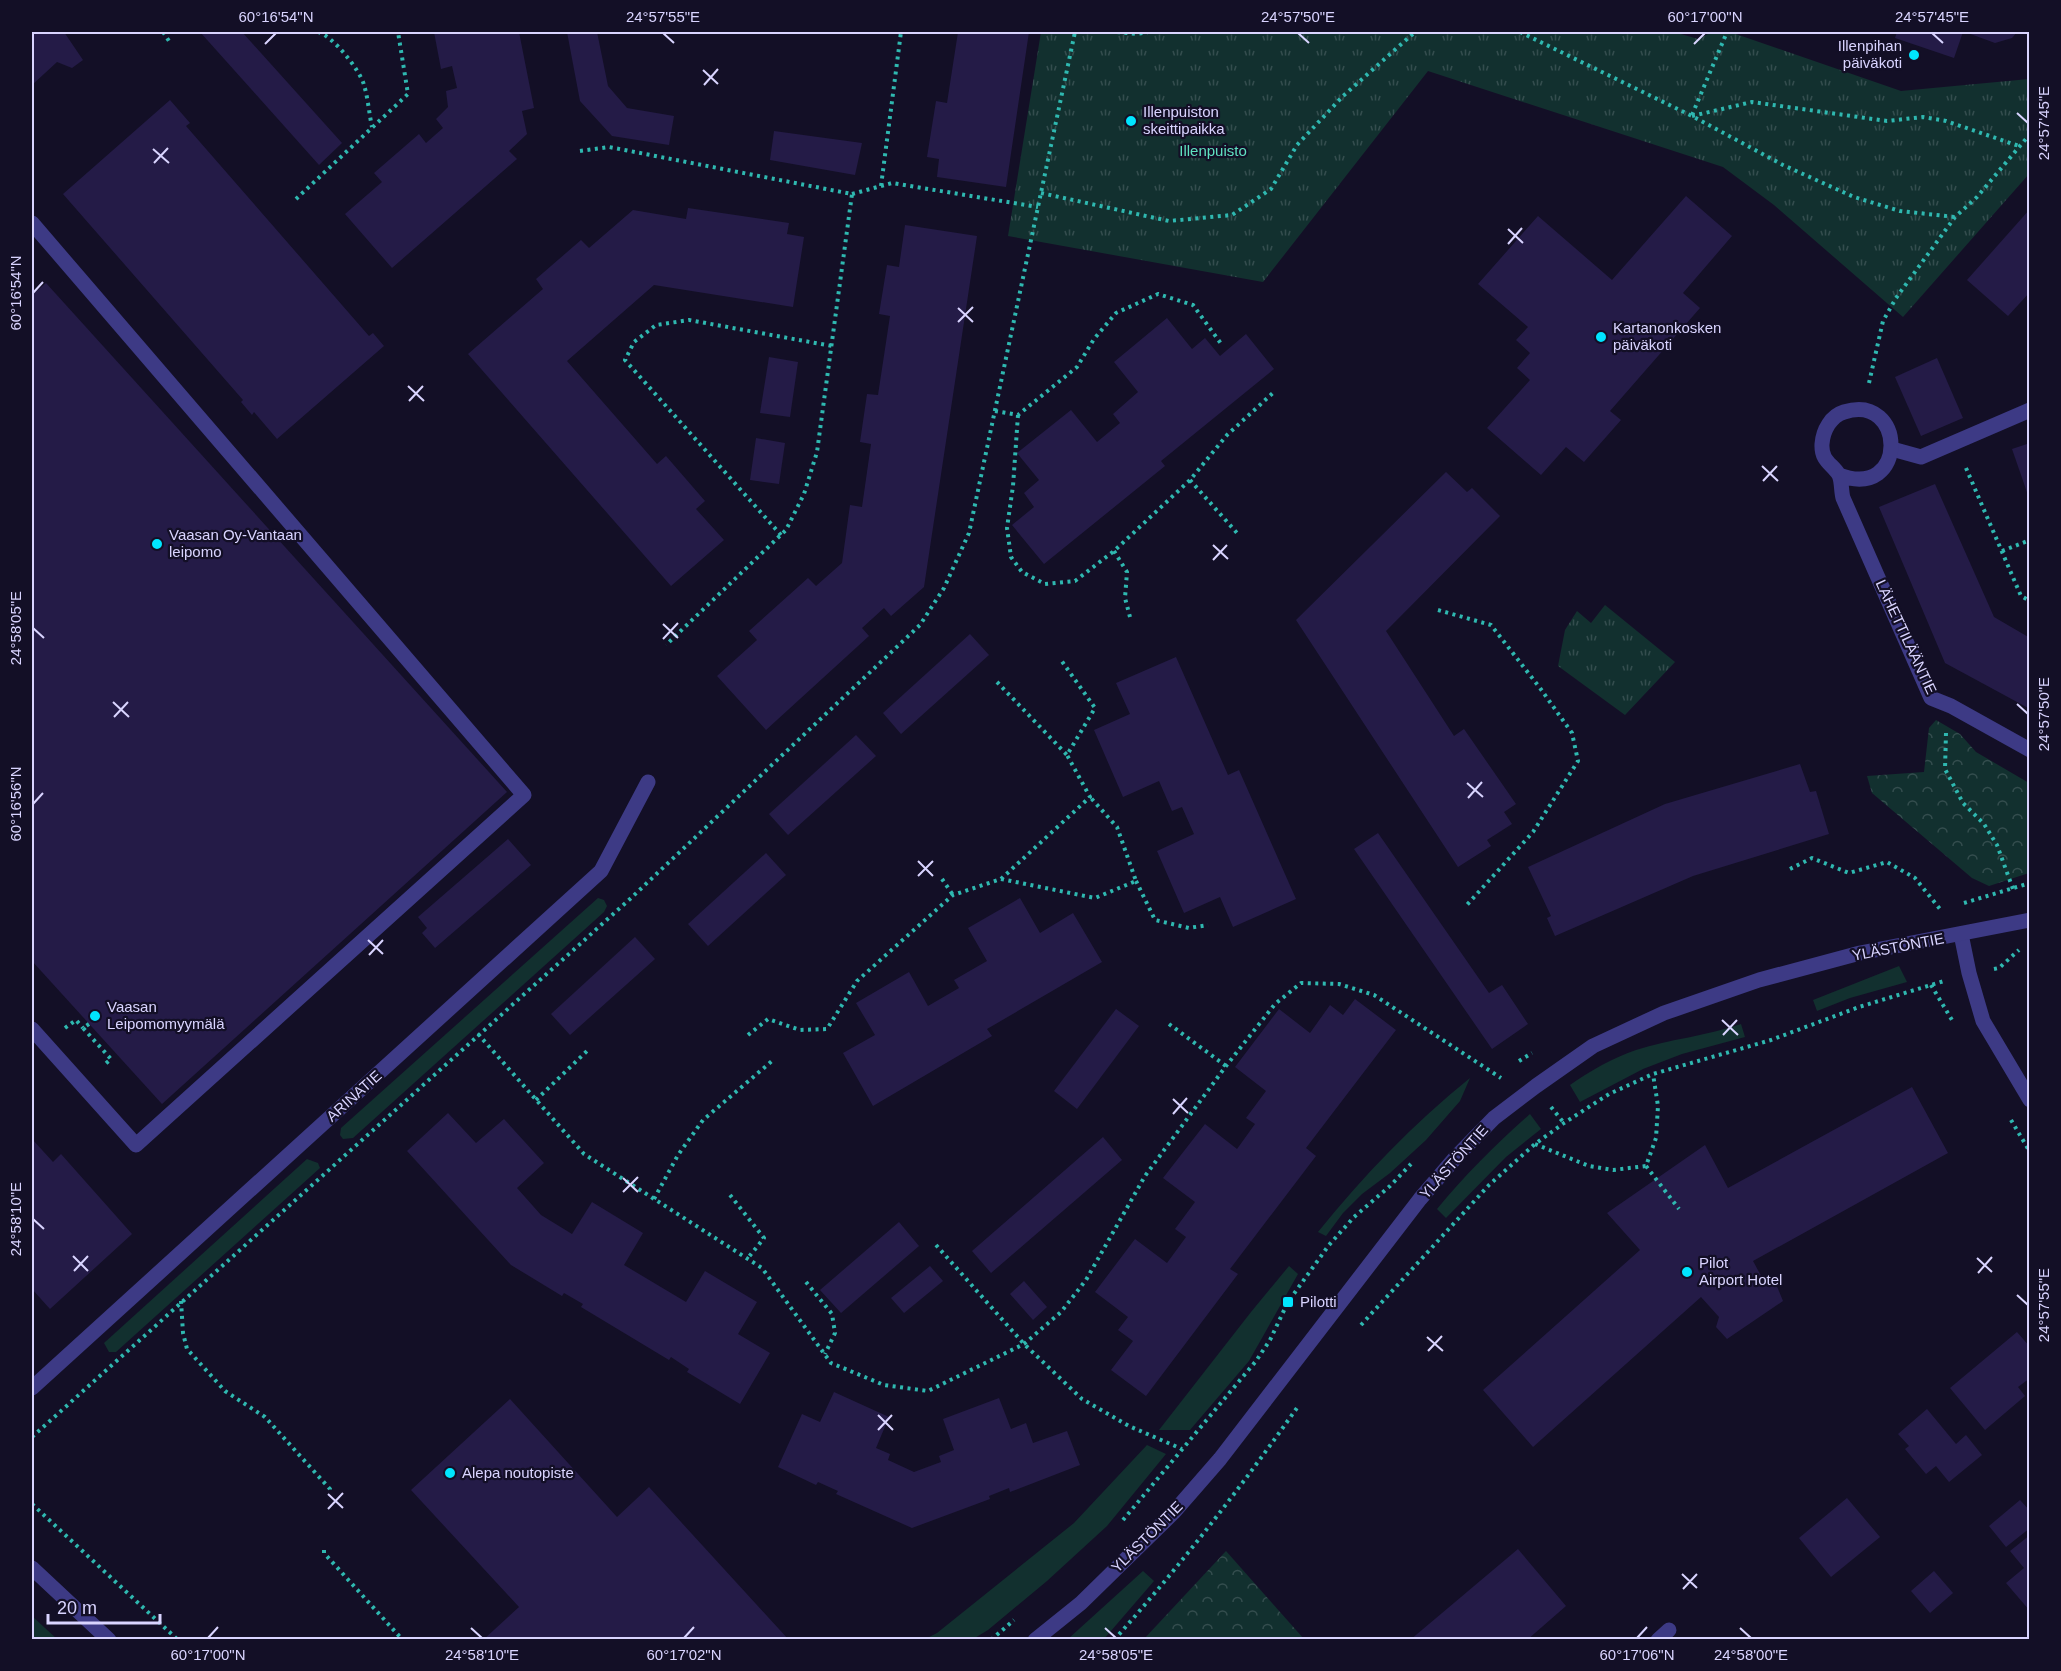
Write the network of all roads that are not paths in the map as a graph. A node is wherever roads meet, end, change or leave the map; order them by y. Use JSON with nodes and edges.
{"nodes":[{"id":1,"x":32,"y":223,"type":"edge"},
{"id":2,"x":2030,"y":410,"type":"edge"},
{"id":3,"x":1892,"y":449,"type":"junction"},
{"id":4,"x":1839,"y":475,"type":"junction"},
{"id":5,"x":2030,"y":750,"type":"edge"},
{"id":6,"x":648,"y":782,"type":"dead end"},
{"id":7,"x":2030,"y":920,"type":"edge"},
{"id":8,"x":1961,"y":934,"type":"junction"},
{"id":9,"x":32,"y":1029,"type":"edge"},
{"id":10,"x":2030,"y":1100,"type":"edge"},
{"id":11,"x":32,"y":1388,"type":"edge"},
{"id":12,"x":32,"y":1568,"type":"edge"},
{"id":13,"x":110,"y":1640,"type":"edge"},
{"id":14,"x":1035,"y":1640,"type":"edge"}],
"edges":[{"from":1,"to":9,"type":"street"},
{"from":2,"to":3,"type":"street"},
{"from":3,"to":4,"type":"street"},
{"from":3,"to":4,"type":"street","name":"LÄHETTILÄÄNTIE"},
{"from":4,"to":5,"type":"street","name":"LÄHETTILÄÄNTIE"},
{"from":6,"to":11,"type":"street","name":"ARINATIE"},
{"from":7,"to":8,"type":"street","name":"YLÄSTÖNTIE"},
{"from":8,"to":10,"type":"street"},
{"from":8,"to":14,"type":"street","name":"YLÄSTÖNTIE"},
{"from":12,"to":13,"type":"street"}]}
